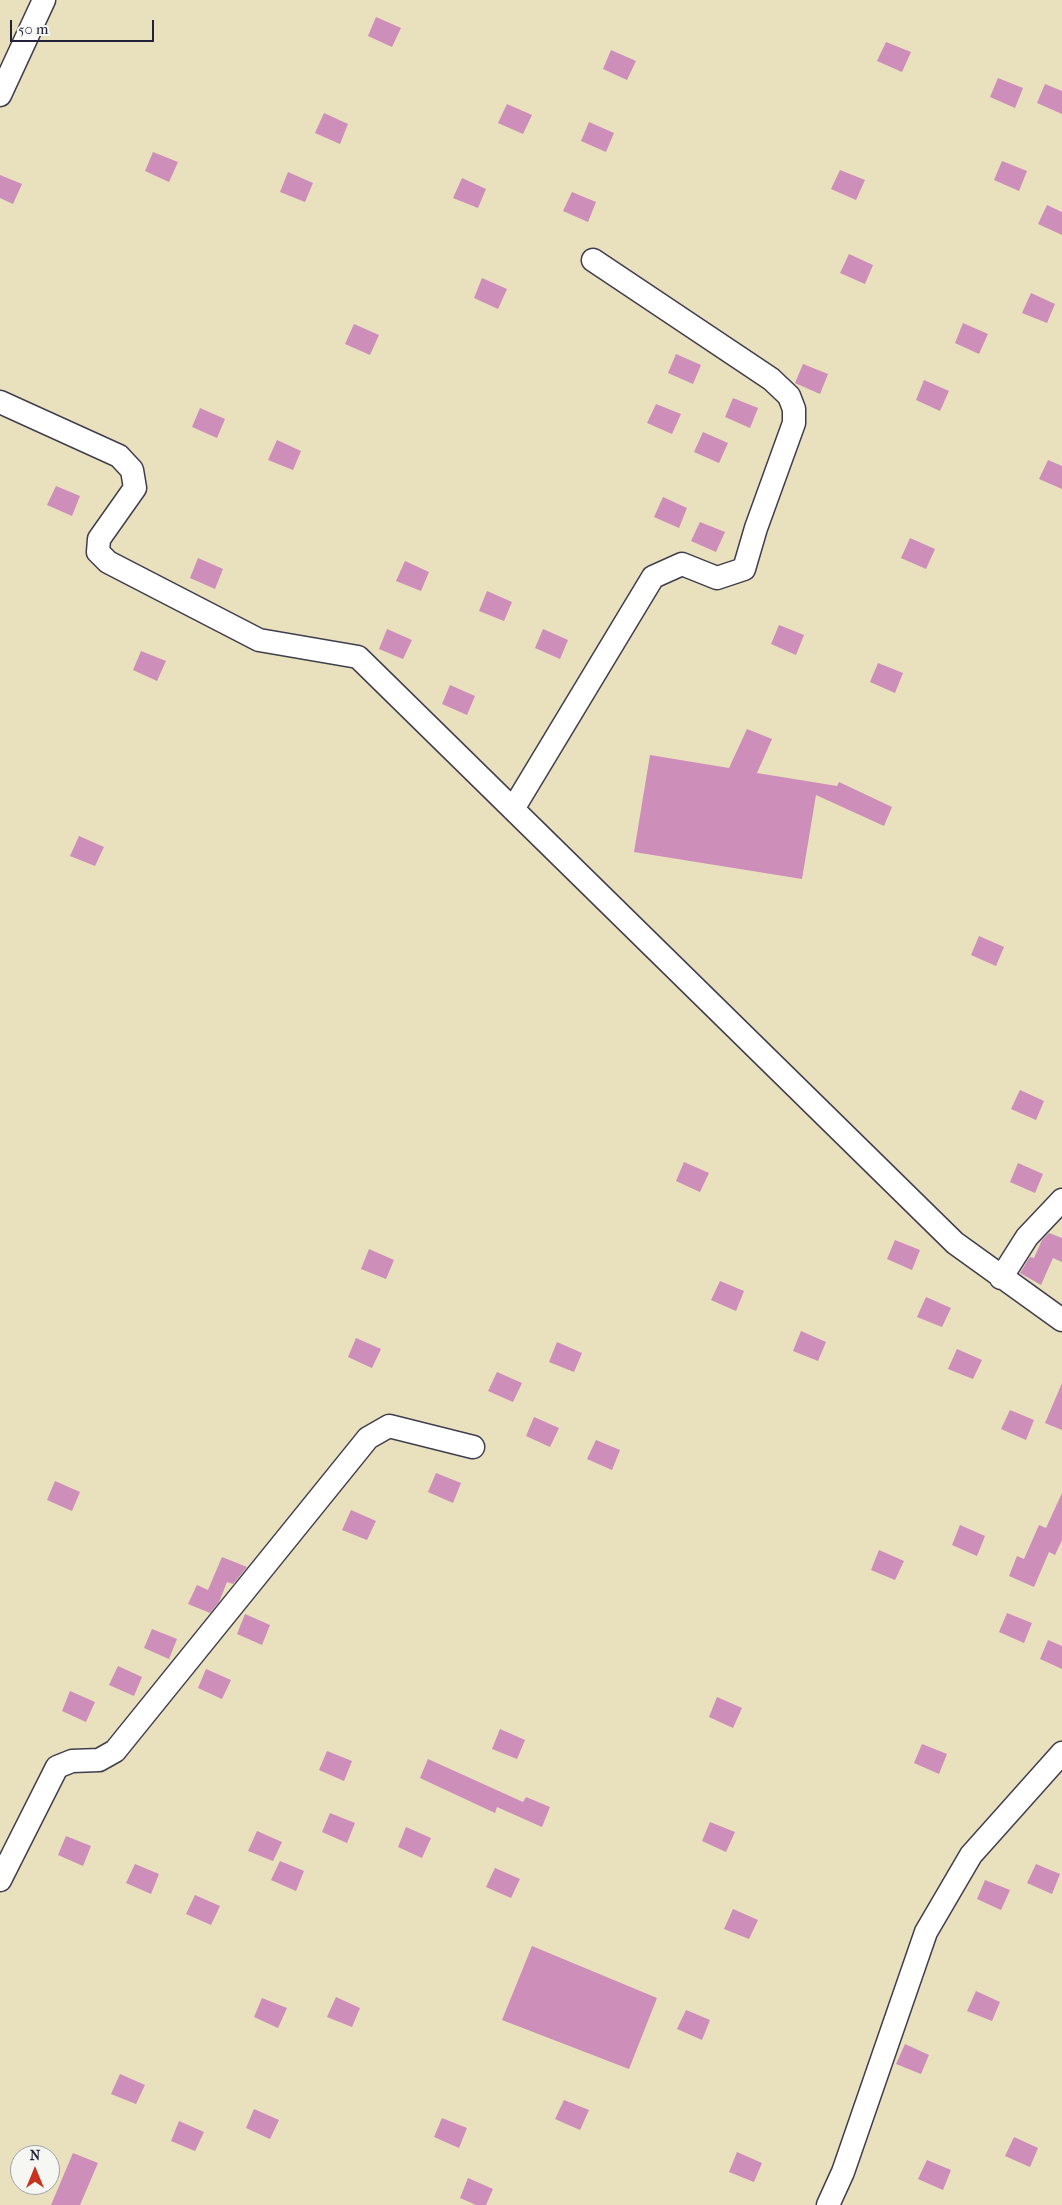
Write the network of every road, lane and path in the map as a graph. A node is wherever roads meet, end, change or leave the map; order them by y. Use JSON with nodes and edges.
{"nodes":[{"id":1,"x":44,"y":0,"type":"edge"},
{"id":2,"x":0,"y":95,"type":"edge"},
{"id":3,"x":593,"y":260,"type":"dead end"},
{"id":4,"x":0,"y":402,"type":"edge"},
{"id":5,"x":513,"y":809,"type":"junction"},
{"id":6,"x":1062,"y":1200,"type":"edge"},
{"id":7,"x":1001,"y":1278,"type":"junction"},
{"id":8,"x":1062,"y":1320,"type":"edge"},
{"id":9,"x":473,"y":1447,"type":"dead end"},
{"id":10,"x":1062,"y":1753,"type":"edge"},
{"id":11,"x":0,"y":1880,"type":"edge"},
{"id":12,"x":828,"y":2205,"type":"edge"}],
"edges":[{"from":1,"to":2,"type":"street"},
{"from":3,"to":5,"type":"street"},
{"from":4,"to":5,"type":"street"},
{"from":5,"to":7,"type":"street"},
{"from":6,"to":7,"type":"street"},
{"from":7,"to":8,"type":"street"},
{"from":9,"to":11,"type":"street"},
{"from":10,"to":12,"type":"street"}]}
